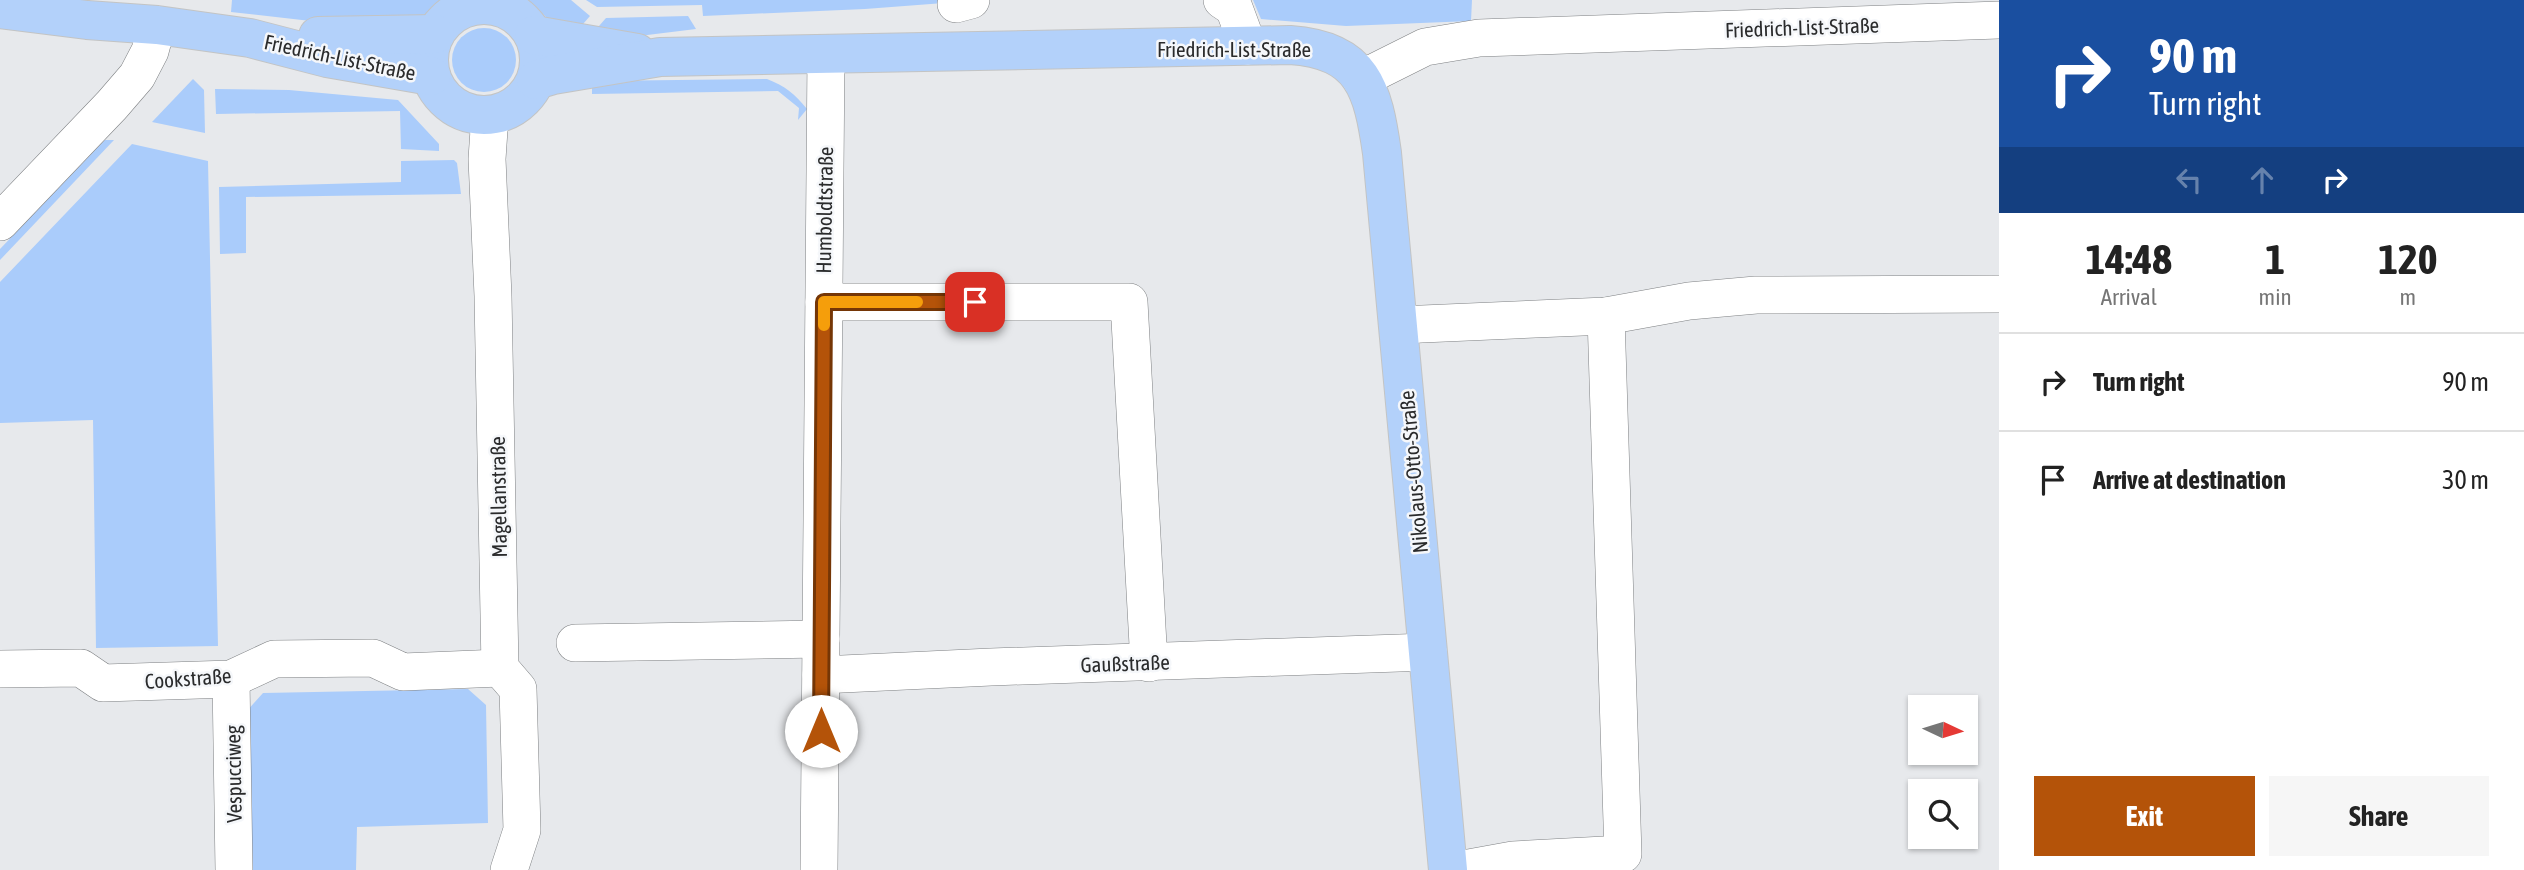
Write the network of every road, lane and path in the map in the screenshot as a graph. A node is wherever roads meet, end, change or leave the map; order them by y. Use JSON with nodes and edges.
{"nodes":[{"id":1,"x":1222,"y":0,"type":"edge"},
{"id":2,"x":0,"y":9,"type":"edge"},
{"id":3,"x":1999,"y":20,"type":"edge"},
{"id":4,"x":157,"y":25,"type":"junction"},
{"id":5,"x":435,"y":34,"type":"junction"},
{"id":6,"x":534,"y":35,"type":"junction"},
{"id":7,"x":250,"y":38,"type":"junction"},
{"id":8,"x":1248,"y":46,"type":"junction"},
{"id":9,"x":826,"y":55,"type":"junction"},
{"id":10,"x":660,"y":57,"type":"junction"},
{"id":11,"x":431,"y":76,"type":"junction"},
{"id":12,"x":1361,"y":79,"type":"junction"},
{"id":13,"x":536,"y":80,"type":"junction"},
{"id":14,"x":490,"y":115,"type":"junction"},
{"id":15,"x":0,"y":222,"type":"edge"},
{"id":16,"x":1999,"y":294,"type":"edge"},
{"id":17,"x":824,"y":302,"type":"junction"},
{"id":18,"x":1606,"y":316,"type":"junction"},
{"id":19,"x":1399,"y":325,"type":"junction"},
{"id":20,"x":821,"y":639,"type":"junction"},
{"id":21,"x":575,"y":643,"type":"dead end"},
{"id":22,"x":1428,"y":652,"type":"junction"},
{"id":23,"x":1149,"y":663,"type":"junction"},
{"id":24,"x":500,"y":668,"type":"junction"},
{"id":25,"x":0,"y":669,"type":"edge"},
{"id":26,"x":821,"y":675,"type":"junction"},
{"id":27,"x":231,"y":679,"type":"junction"},
{"id":28,"x":234,"y":870,"type":"edge"},
{"id":29,"x":509,"y":870,"type":"edge"},
{"id":30,"x":820,"y":870,"type":"edge"},
{"id":31,"x":1448,"y":870,"type":"edge"},
{"id":32,"x":1458,"y":870,"type":"edge"}],
"edges":[{"from":1,"to":8,"type":"street"},
{"from":2,"to":4,"type":"main road","name":"Friedrich-List-Straße"},
{"from":3,"to":12,"type":"street","name":"Friedrich-List-Straße"},
{"from":4,"to":7,"type":"main road","name":"Friedrich-List-Straße"},
{"from":4,"to":15,"type":"street"},
{"from":5,"to":6,"type":"main road","name":"Friedrich-List-Straße"},
{"from":5,"to":7,"type":"main road","name":"Friedrich-List-Straße"},
{"from":5,"to":11,"type":"main road","name":"Friedrich-List-Straße"},
{"from":6,"to":10,"type":"main road","name":"Friedrich-List-Straße"},
{"from":6,"to":13,"type":"main road"},
{"from":7,"to":11,"type":"main road","name":"Friedrich-List-Straße"},
{"from":8,"to":9,"type":"main road","name":"Friedrich-List-Straße"},
{"from":8,"to":12,"type":"main road","name":"Friedrich-List-Straße"},
{"from":9,"to":10,"type":"main road","name":"Friedrich-List-Straße"},
{"from":9,"to":17,"type":"street","name":"Humboldtstraße"},
{"from":10,"to":13,"type":"main road","name":"Friedrich-List-Straße"},
{"from":11,"to":14,"type":"main road","name":"Friedrich-List-Straße"},
{"from":12,"to":19,"type":"main road","name":"Nikolaus-Otto-Straße"},
{"from":13,"to":14,"type":"main road"},
{"from":14,"to":24,"type":"street","name":"Magellanstraße"},
{"from":16,"to":18,"type":"street"},
{"from":17,"to":20,"type":"street","name":"Humboldtstraße"},
{"from":17,"to":23,"type":"street"},
{"from":18,"to":19,"type":"street"},
{"from":18,"to":32,"type":"street"},
{"from":19,"to":22,"type":"main road","name":"Nikolaus-Otto-Straße"},
{"from":20,"to":21,"type":"street"},
{"from":20,"to":26,"type":"street","name":"Humboldtstraße"},
{"from":22,"to":23,"type":"street","name":"Gaußstraße"},
{"from":22,"to":31,"type":"main road","name":"Nikolaus-Otto-Straße"},
{"from":23,"to":26,"type":"street","name":"Gaußstraße"},
{"from":24,"to":27,"type":"street","name":"Cookstraße"},
{"from":24,"to":29,"type":"street"},
{"from":25,"to":27,"type":"street","name":"Cookstraße"},
{"from":26,"to":30,"type":"street","name":"Humboldtstraße"},
{"from":27,"to":28,"type":"street","name":"Vespucciweg"}]}
